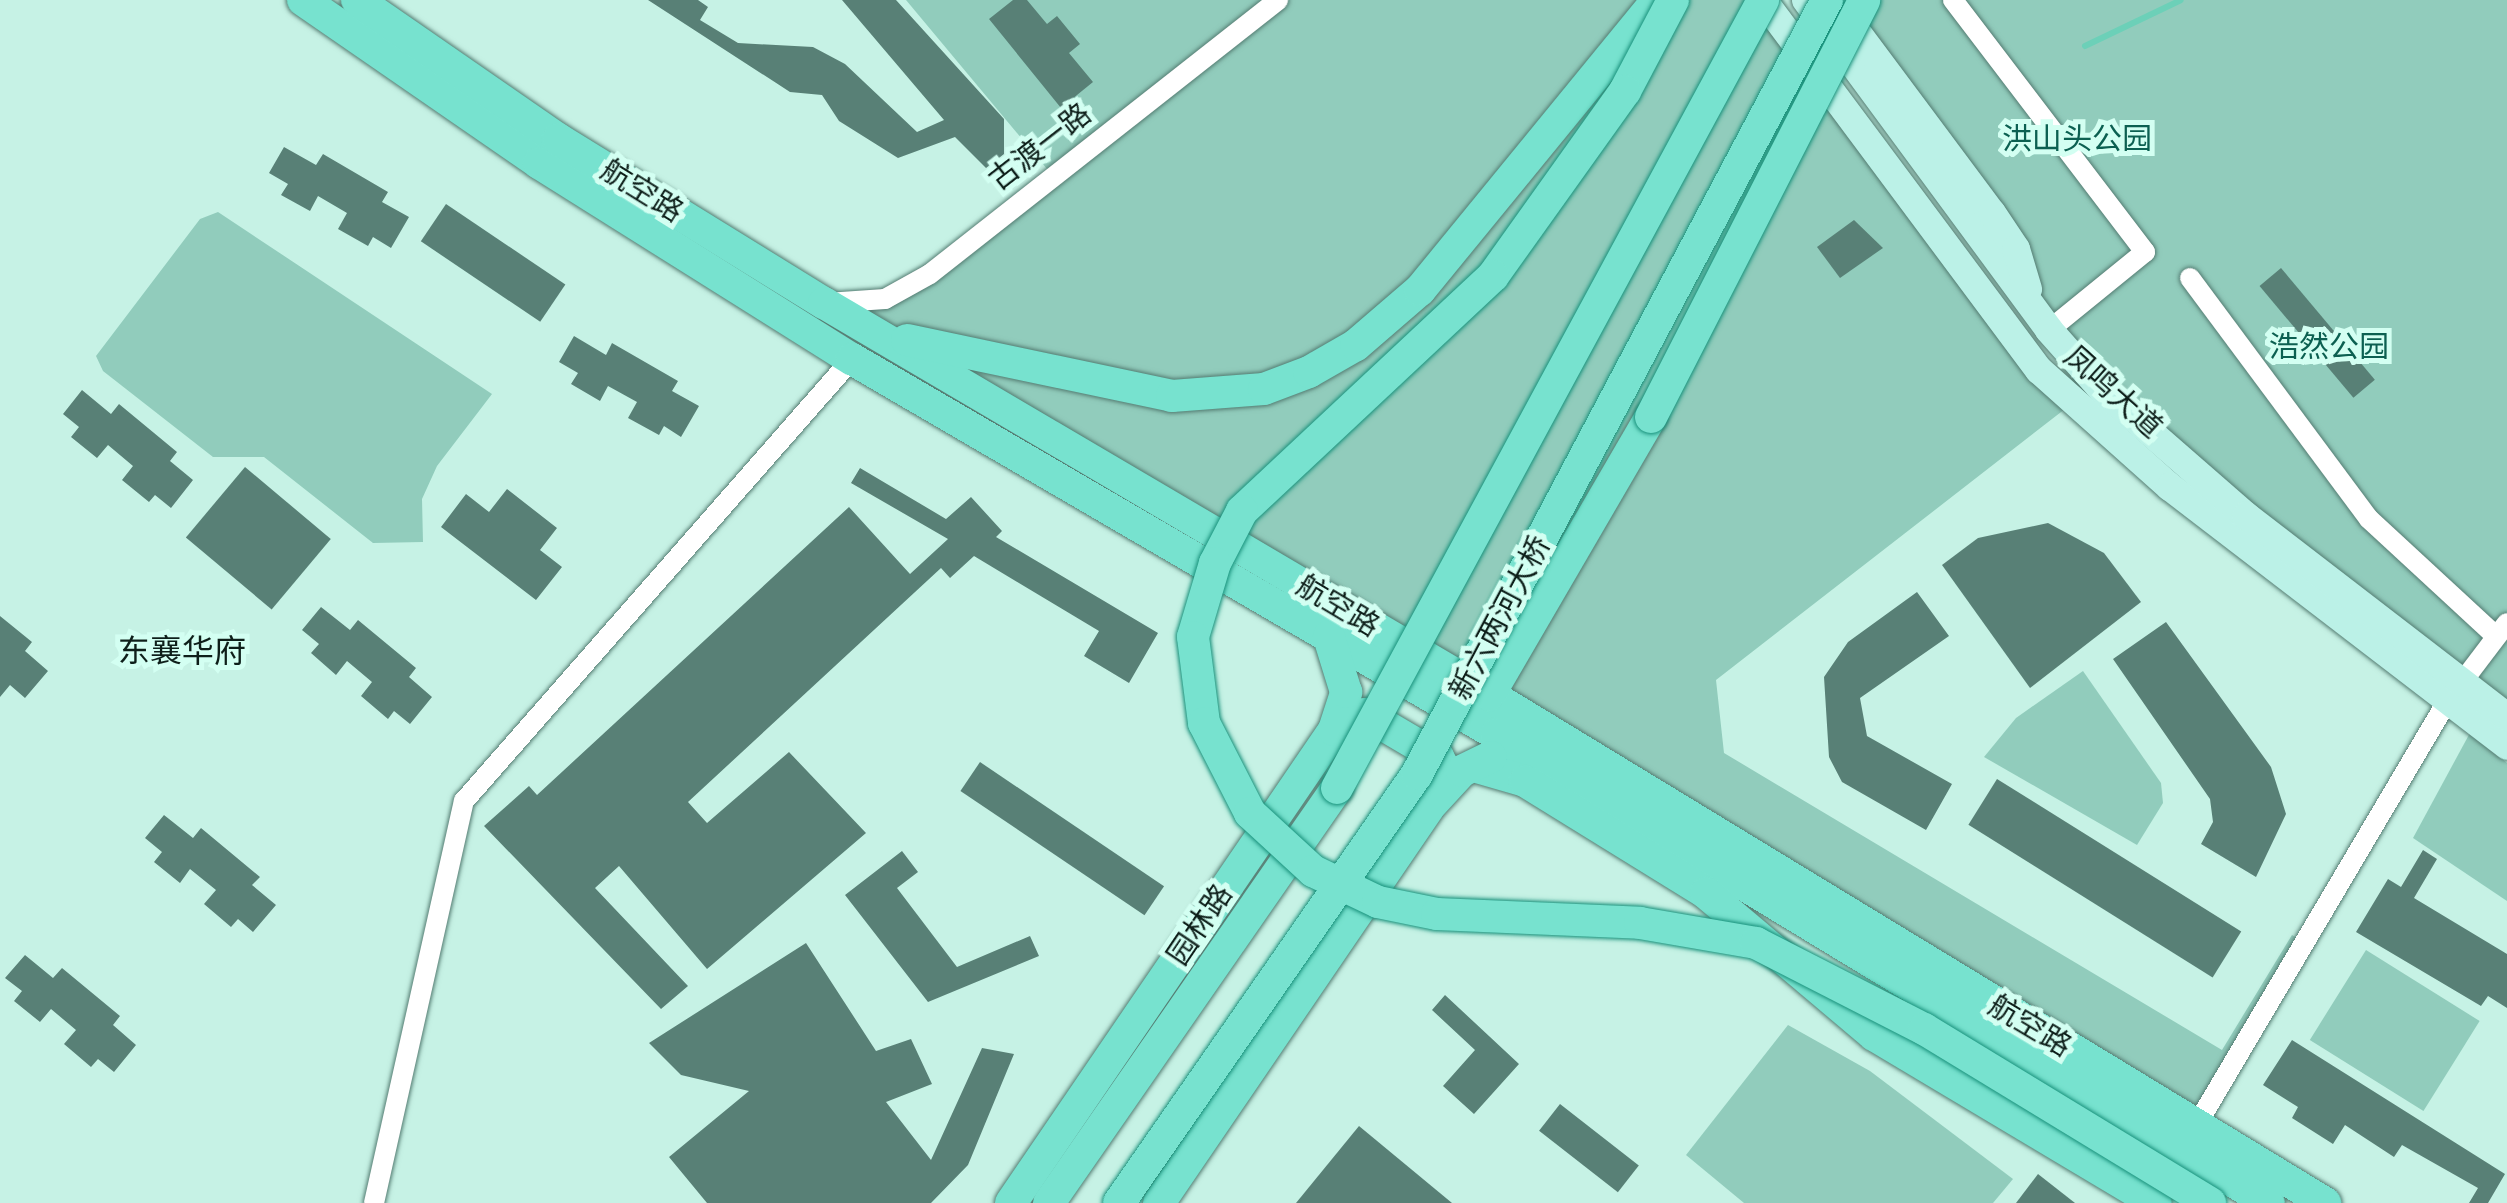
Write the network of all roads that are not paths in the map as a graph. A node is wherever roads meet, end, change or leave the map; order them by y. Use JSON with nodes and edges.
{"nodes":[{"id":1,"x":303,"y":0,"type":"edge"},
{"id":2,"x":357,"y":0,"type":"edge"},
{"id":3,"x":1278,"y":0,"type":"edge"},
{"id":4,"x":1657,"y":0,"type":"edge"},
{"id":5,"x":1673,"y":0,"type":"edge"},
{"id":6,"x":1763,"y":0,"type":"edge"},
{"id":7,"x":1806,"y":0,"type":"edge"},
{"id":8,"x":1830,"y":0,"type":"edge"},
{"id":9,"x":1864,"y":0,"type":"edge"},
{"id":10,"x":1953,"y":0,"type":"edge"},
{"id":11,"x":2190,"y":278,"type":"dead end"},
{"id":12,"x":824,"y":303,"type":"junction"},
{"id":13,"x":2041,"y":320,"type":"junction"},
{"id":14,"x":874,"y":332,"type":"junction"},
{"id":15,"x":852,"y":359,"type":"junction"},
{"id":16,"x":2502,"y":629,"type":"edge"},
{"id":17,"x":1329,"y":637,"type":"junction"},
{"id":18,"x":2455,"y":694,"type":"junction"},
{"id":19,"x":1489,"y":695,"type":"junction"},
{"id":20,"x":2507,"y":718,"type":"edge"},
{"id":21,"x":1336,"y":725,"type":"junction"},
{"id":22,"x":2507,"y":746,"type":"edge"},
{"id":23,"x":1534,"y":757,"type":"junction"},
{"id":24,"x":1473,"y":766,"type":"junction"},
{"id":25,"x":1445,"y":790,"type":"junction"},
{"id":26,"x":2196,"y":1126,"type":"junction"},
{"id":27,"x":1056,"y":1193,"type":"edge"},
{"id":28,"x":374,"y":1203,"type":"edge"},
{"id":29,"x":1011,"y":1203,"type":"edge"},
{"id":30,"x":1119,"y":1203,"type":"edge"},
{"id":31,"x":1159,"y":1203,"type":"edge"},
{"id":32,"x":2156,"y":1203,"type":"edge"},
{"id":33,"x":2210,"y":1203,"type":"edge"},
{"id":34,"x":2269,"y":1203,"type":"edge"},
{"id":35,"x":2325,"y":1203,"type":"edge"}],
"edges":[{"from":1,"to":15,"type":"main road","name":"航空路"},
{"from":2,"to":12,"type":"main road","name":"航空路"},
{"from":3,"to":12,"type":"street","name":"古渡一路"},
{"from":4,"to":14,"type":"main road"},
{"from":5,"to":33,"type":"main road","bridge":true},
{"from":6,"to":18,"type":"main road","name":"凤鸣大道"},
{"from":6,"to":27,"type":"main road","bridge":true},
{"from":7,"to":13,"type":"main road","name":"凤鸣大道"},
{"from":8,"to":13,"type":"main road"},
{"from":8,"to":30,"type":"main road","name":"新六两河大桥","bridge":true},
{"from":9,"to":19,"type":"main road","bridge":true},
{"from":10,"to":13,"type":"street"},
{"from":11,"to":16,"type":"street"},
{"from":12,"to":14,"type":"main road","name":"航空路"},
{"from":13,"to":18,"type":"main road","name":"凤鸣大道"},
{"from":14,"to":19,"type":"main road","name":"航空路"},
{"from":15,"to":17,"type":"main road","name":"航空路"},
{"from":15,"to":28,"type":"street"},
{"from":16,"to":18,"type":"street"},
{"from":17,"to":21,"type":"main road","name":"园林路"},
{"from":17,"to":23,"type":"main road","name":"航空路"},
{"from":18,"to":20,"type":"main road","name":"凤鸣大道"},
{"from":18,"to":22,"type":"main road","name":"凤鸣大道"},
{"from":18,"to":26,"type":"street"},
{"from":19,"to":26,"type":"main road","name":"航空路"},
{"from":21,"to":25,"type":"main road"},
{"from":21,"to":29,"type":"main road","name":"园林路"},
{"from":23,"to":24,"type":"main road"},
{"from":23,"to":34,"type":"main road","name":"航空路"},
{"from":24,"to":25,"type":"main road"},
{"from":24,"to":32,"type":"main road"},
{"from":25,"to":31,"type":"main road"},
{"from":26,"to":35,"type":"main road","name":"航空路"}]}
